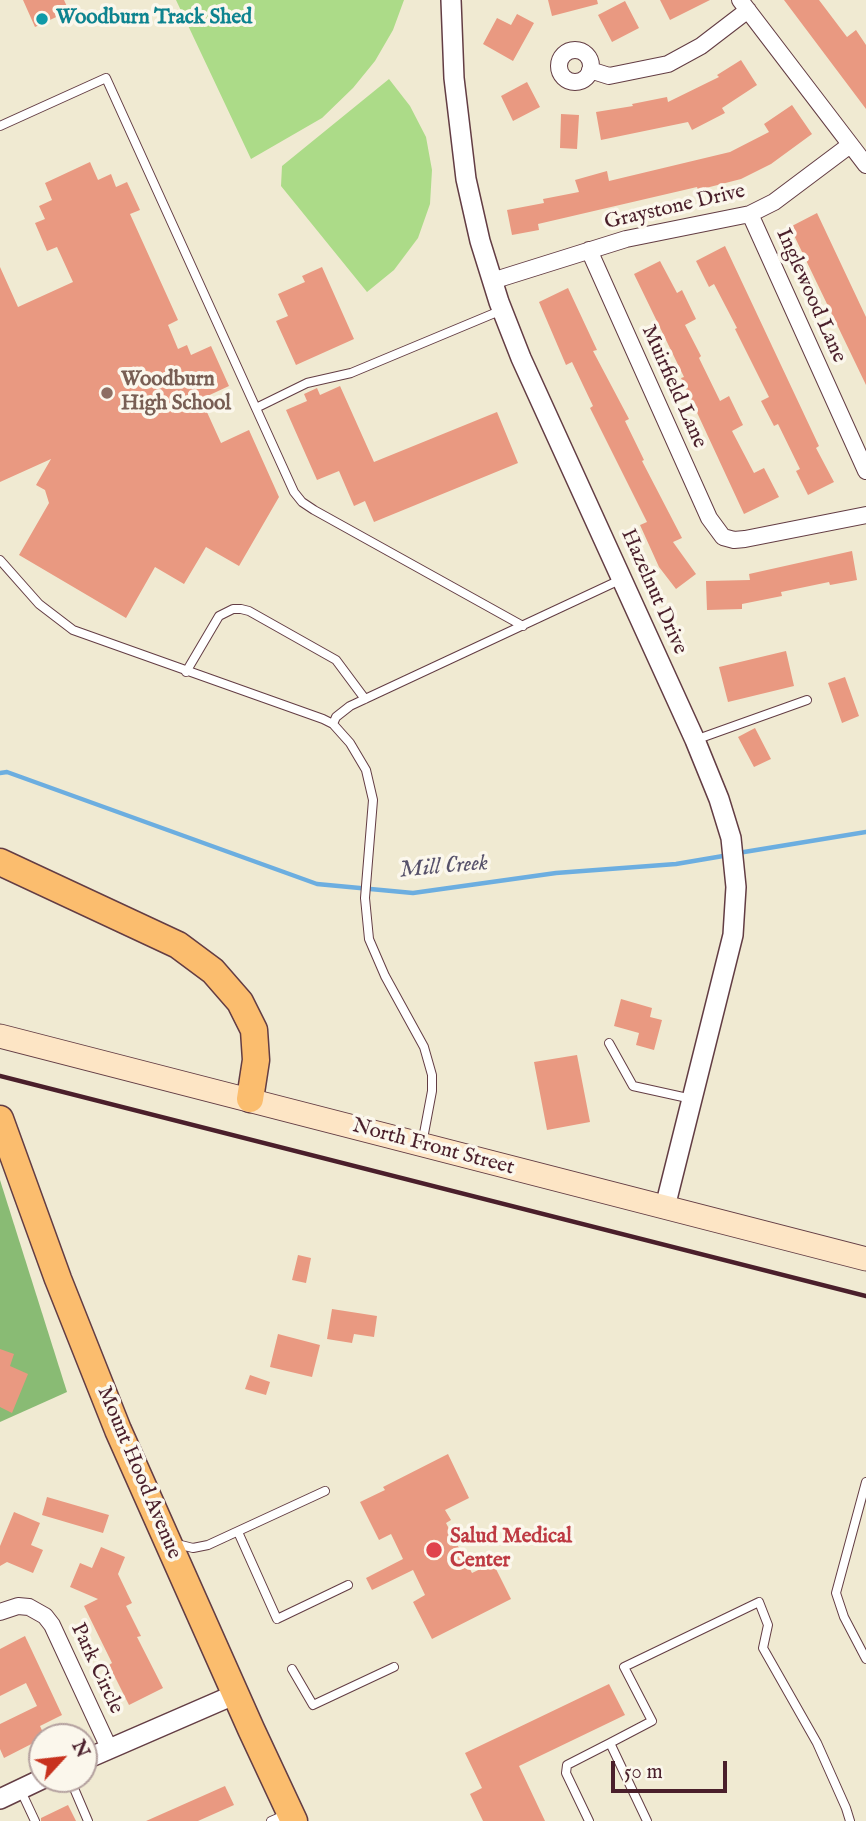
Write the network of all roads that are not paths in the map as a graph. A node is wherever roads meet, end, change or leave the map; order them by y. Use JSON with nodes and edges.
{"nodes":[{"id":1,"x":452,"y":0,"type":"edge"},
{"id":2,"x":744,"y":5,"type":"edge"},
{"id":3,"x":590,"y":70,"type":"dead end"},
{"id":4,"x":0,"y":126,"type":"edge"},
{"id":5,"x":850,"y":145,"type":"junction"},
{"id":6,"x":866,"y":165,"type":"edge"},
{"id":7,"x":750,"y":214,"type":"junction"},
{"id":8,"x":589,"y":250,"type":"junction"},
{"id":9,"x":492,"y":281,"type":"junction"},
{"id":10,"x":502,"y":310,"type":"junction"},
{"id":11,"x":256,"y":408,"type":"junction"},
{"id":12,"x":866,"y":471,"type":"edge"},
{"id":13,"x":866,"y":515,"type":"edge"},
{"id":14,"x":0,"y":560,"type":"edge"},
{"id":15,"x":622,"y":579,"type":"junction"},
{"id":16,"x":523,"y":626,"type":"junction"},
{"id":17,"x":186,"y":672,"type":"junction"},
{"id":18,"x":365,"y":699,"type":"junction"},
{"id":19,"x":807,"y":699,"type":"dead end"},
{"id":20,"x":333,"y":724,"type":"junction"},
{"id":21,"x":695,"y":740,"type":"junction"},
{"id":22,"x":2,"y":864,"type":"edge"},
{"id":23,"x":0,"y":1036,"type":"edge"},
{"id":24,"x":609,"y":1043,"type":"dead end"},
{"id":25,"x":250,"y":1099,"type":"junction"},
{"id":26,"x":692,"y":1099,"type":"junction"},
{"id":27,"x":0,"y":1119,"type":"edge"},
{"id":28,"x":422,"y":1146,"type":"junction"},
{"id":29,"x":665,"y":1208,"type":"junction"},
{"id":30,"x":866,"y":1259,"type":"edge"},
{"id":31,"x":866,"y":1482,"type":"edge"},
{"id":32,"x":325,"y":1491,"type":"dead end"},
{"id":33,"x":238,"y":1532,"type":"junction"},
{"id":34,"x":167,"y":1541,"type":"junction"},
{"id":35,"x":348,"y":1585,"type":"dead end"},
{"id":36,"x":0,"y":1612,"type":"edge"},
{"id":37,"x":866,"y":1659,"type":"edge"},
{"id":38,"x":394,"y":1667,"type":"dead end"},
{"id":39,"x":292,"y":1669,"type":"dead end"},
{"id":40,"x":236,"y":1694,"type":"junction"},
{"id":41,"x":610,"y":1743,"type":"junction"},
{"id":42,"x":109,"y":1748,"type":"junction"},
{"id":43,"x":98,"y":1753,"type":"edge"},
{"id":44,"x":28,"y":1785,"type":"edge"},
{"id":45,"x":20,"y":1789,"type":"junction"},
{"id":46,"x":76,"y":1793,"type":"edge"},
{"id":47,"x":0,"y":1799,"type":"edge"},
{"id":48,"x":285,"y":1818,"type":"edge"},
{"id":49,"x":35,"y":1821,"type":"edge"},
{"id":50,"x":88,"y":1821,"type":"edge"},
{"id":51,"x":589,"y":1821,"type":"edge"},
{"id":52,"x":647,"y":1821,"type":"edge"},
{"id":53,"x":850,"y":1821,"type":"edge"}],
"edges":[{"from":1,"to":9,"type":"street","name":"Hazelnut Drive"},
{"from":2,"to":3,"type":"street"},
{"from":2,"to":5,"type":"street"},
{"from":4,"to":11,"type":"lane"},
{"from":5,"to":6,"type":"street"},
{"from":5,"to":7,"type":"street","name":"Graystone Drive"},
{"from":7,"to":8,"type":"street","name":"Graystone Drive"},
{"from":7,"to":12,"type":"street","name":"Inglewood Lane"},
{"from":8,"to":9,"type":"street","name":"Graystone Drive"},
{"from":8,"to":13,"type":"street","name":"Muirfield Lane"},
{"from":9,"to":10,"type":"street","name":"Hazelnut Drive"},
{"from":10,"to":11,"type":"lane"},
{"from":10,"to":15,"type":"street","name":"Hazelnut Drive"},
{"from":11,"to":16,"type":"lane"},
{"from":14,"to":17,"type":"lane"},
{"from":15,"to":16,"type":"lane"},
{"from":15,"to":21,"type":"street","name":"Hazelnut Drive"},
{"from":16,"to":18,"type":"lane"},
{"from":17,"to":18,"type":"lane"},
{"from":17,"to":20,"type":"lane"},
{"from":18,"to":20,"type":"lane"},
{"from":19,"to":21,"type":"lane"},
{"from":20,"to":28,"type":"lane"},
{"from":21,"to":26,"type":"street","name":"Hazelnut Drive"},
{"from":22,"to":25,"type":"main road"},
{"from":23,"to":25,"type":"main road","name":"North Front Street"},
{"from":24,"to":26,"type":"lane"},
{"from":25,"to":28,"type":"main road","name":"North Front Street"},
{"from":26,"to":29,"type":"street","name":"Hazelnut Drive"},
{"from":27,"to":34,"type":"main road","name":"Mount Hood Avenue"},
{"from":28,"to":29,"type":"main road","name":"North Front Street"},
{"from":29,"to":30,"type":"main road","name":"North Front Street"},
{"from":31,"to":37,"type":"lane"},
{"from":32,"to":33,"type":"lane"},
{"from":33,"to":34,"type":"lane"},
{"from":33,"to":35,"type":"lane"},
{"from":34,"to":40,"type":"main road","name":"Mount Hood Avenue"},
{"from":36,"to":42,"type":"street","name":"Park Circle"},
{"from":38,"to":39,"type":"lane"},
{"from":40,"to":42,"type":"street"},
{"from":40,"to":48,"type":"main road","name":"Mount Hood Avenue"},
{"from":41,"to":51,"type":"lane"},
{"from":41,"to":52,"type":"lane"},
{"from":41,"to":53,"type":"lane"},
{"from":42,"to":43,"type":"street"},
{"from":44,"to":45,"type":"street"},
{"from":45,"to":47,"type":"street"},
{"from":45,"to":49,"type":"lane"},
{"from":46,"to":50,"type":"lane"}]}
